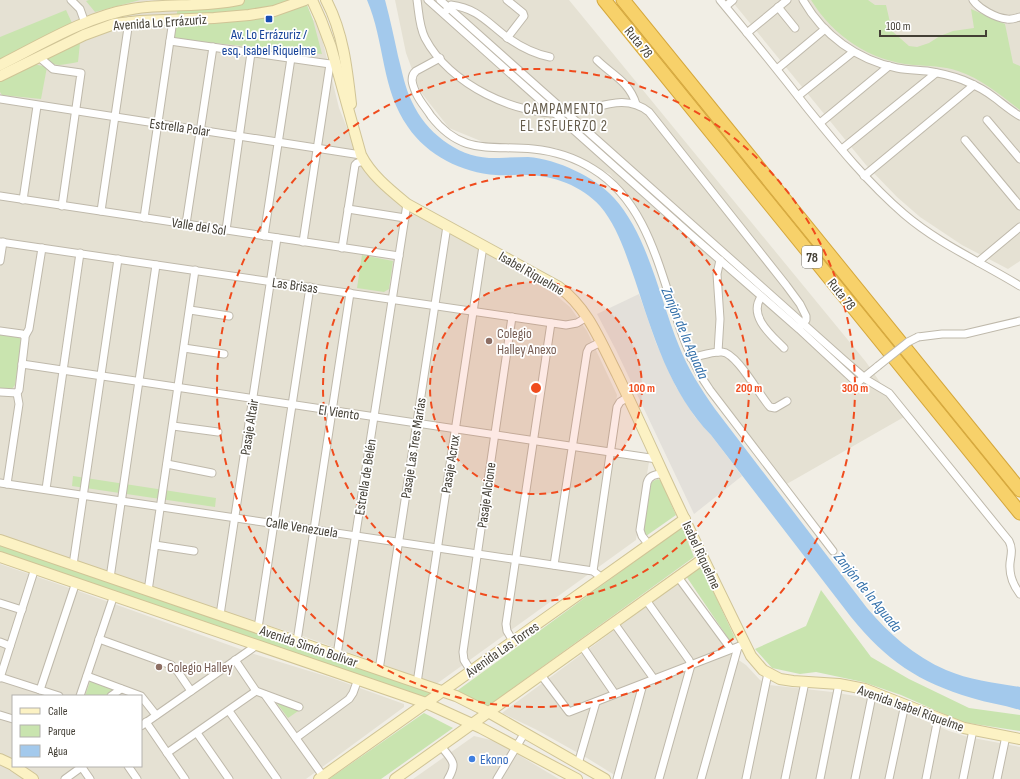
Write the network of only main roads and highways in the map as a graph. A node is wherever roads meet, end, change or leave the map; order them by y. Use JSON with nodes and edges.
{"nodes":[{"id":1,"x":604,"y":0,"type":"edge"},
{"id":2,"x":623,"y":0,"type":"edge"},
{"id":3,"x":1020,"y":490,"type":"edge"},
{"id":4,"x":1020,"y":514,"type":"edge"}],
"edges":[{"from":1,"to":4,"type":"highway","name":"Ruta 78","number":"78"},
{"from":2,"to":3,"type":"highway","name":"Ruta 78","number":"78"}]}
